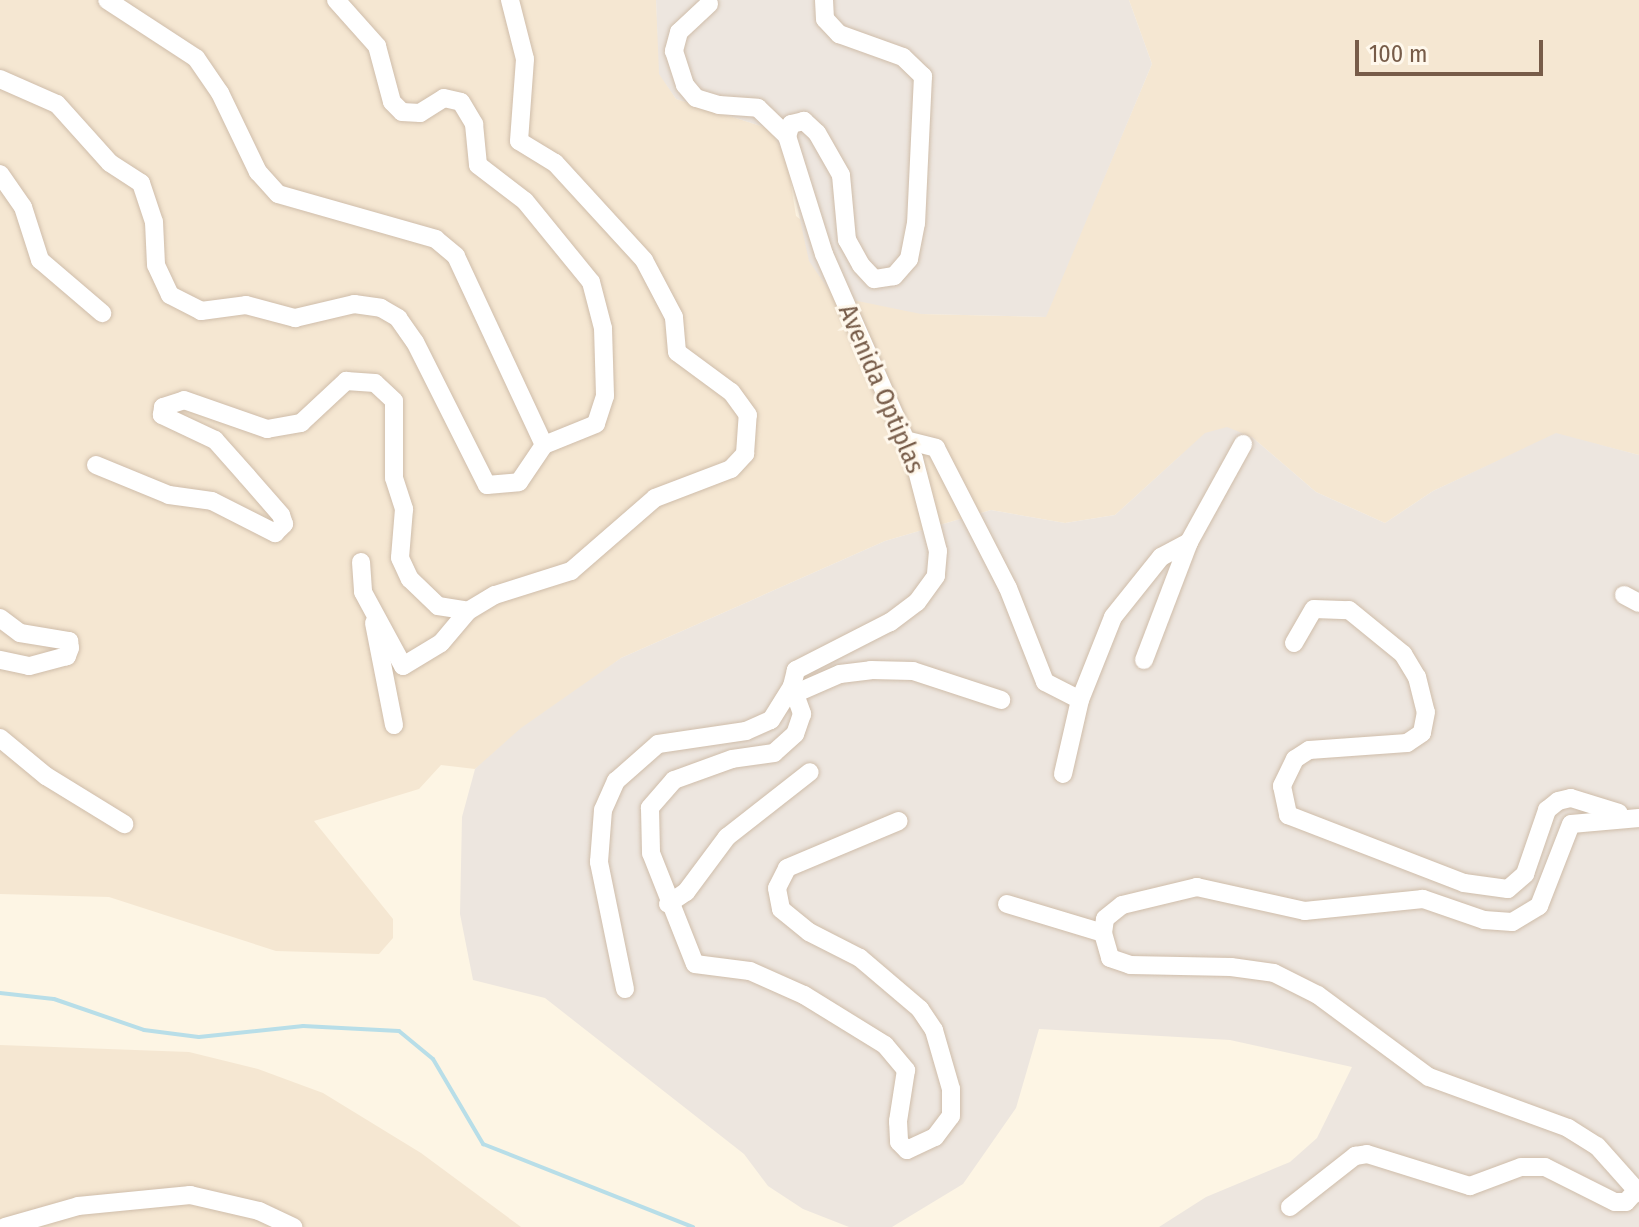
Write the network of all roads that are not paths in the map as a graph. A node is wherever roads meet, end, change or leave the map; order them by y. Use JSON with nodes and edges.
{"nodes":[{"id":1,"x":107,"y":0,"type":"edge"},
{"id":2,"x":336,"y":0,"type":"edge"},
{"id":3,"x":510,"y":0,"type":"edge"},
{"id":4,"x":824,"y":0,"type":"edge"},
{"id":5,"x":709,"y":4,"type":"dead end"},
{"id":6,"x":0,"y":79,"type":"edge"},
{"id":7,"x":787,"y":136,"type":"junction"},
{"id":8,"x":0,"y":174,"type":"edge"},
{"id":9,"x":102,"y":313,"type":"dead end"},
{"id":10,"x":905,"y":440,"type":"junction"},
{"id":11,"x":1243,"y":444,"type":"dead end"},
{"id":12,"x":544,"y":445,"type":"junction"},
{"id":13,"x":96,"y":465,"type":"dead end"},
{"id":14,"x":1189,"y":542,"type":"junction"},
{"id":15,"x":361,"y":562,"type":"dead end"},
{"id":16,"x":371,"y":608,"type":"junction"},
{"id":17,"x":468,"y":611,"type":"junction"},
{"id":18,"x":0,"y":618,"type":"edge"},
{"id":19,"x":1294,"y":643,"type":"dead end"},
{"id":20,"x":0,"y":660,"type":"edge"},
{"id":21,"x":1144,"y":660,"type":"dead end"},
{"id":22,"x":793,"y":690,"type":"junction"},
{"id":23,"x":1001,"y":700,"type":"dead end"},
{"id":24,"x":1080,"y":700,"type":"junction"},
{"id":25,"x":394,"y":725,"type":"dead end"},
{"id":26,"x":0,"y":738,"type":"edge"},
{"id":27,"x":810,"y":772,"type":"dead end"},
{"id":28,"x":1063,"y":774,"type":"dead end"},
{"id":29,"x":1632,"y":816,"type":"edge"},
{"id":30,"x":899,"y":821,"type":"dead end"},
{"id":31,"x":124,"y":824,"type":"dead end"},
{"id":32,"x":668,"y":904,"type":"junction"},
{"id":33,"x":1007,"y":904,"type":"dead end"},
{"id":34,"x":1103,"y":933,"type":"junction"},
{"id":35,"x":625,"y":989,"type":"dead end"},
{"id":36,"x":1637,"y":1192,"type":"edge"},
{"id":37,"x":1290,"y":1207,"type":"dead end"},
{"id":38,"x":5,"y":1227,"type":"edge"},
{"id":39,"x":293,"y":1227,"type":"edge"}],
"edges":[{"from":1,"to":12,"type":"street"},
{"from":2,"to":12,"type":"street"},
{"from":3,"to":17,"type":"street"},
{"from":4,"to":7,"type":"street","name":"Avenida Optiplas"},
{"from":5,"to":7,"type":"street"},
{"from":6,"to":12,"type":"street"},
{"from":7,"to":10,"type":"street","name":"Avenida Optiplas"},
{"from":8,"to":9,"type":"street"},
{"from":10,"to":22,"type":"street","name":"Avenida Optiplas"},
{"from":10,"to":24,"type":"street"},
{"from":11,"to":14,"type":"street"},
{"from":13,"to":17,"type":"street"},
{"from":14,"to":21,"type":"street"},
{"from":14,"to":24,"type":"street"},
{"from":15,"to":16,"type":"street"},
{"from":16,"to":17,"type":"street"},
{"from":16,"to":25,"type":"street"},
{"from":18,"to":20,"type":"street"},
{"from":19,"to":29,"type":"street"},
{"from":22,"to":23,"type":"street"},
{"from":22,"to":32,"type":"street"},
{"from":22,"to":35,"type":"street","name":"Avenida Optiplas"},
{"from":24,"to":28,"type":"street"},
{"from":26,"to":31,"type":"street"},
{"from":27,"to":32,"type":"street"},
{"from":29,"to":34,"type":"street"},
{"from":30,"to":32,"type":"street"},
{"from":33,"to":34,"type":"street"},
{"from":34,"to":36,"type":"street"},
{"from":36,"to":37,"type":"street"},
{"from":38,"to":39,"type":"street"}]}
